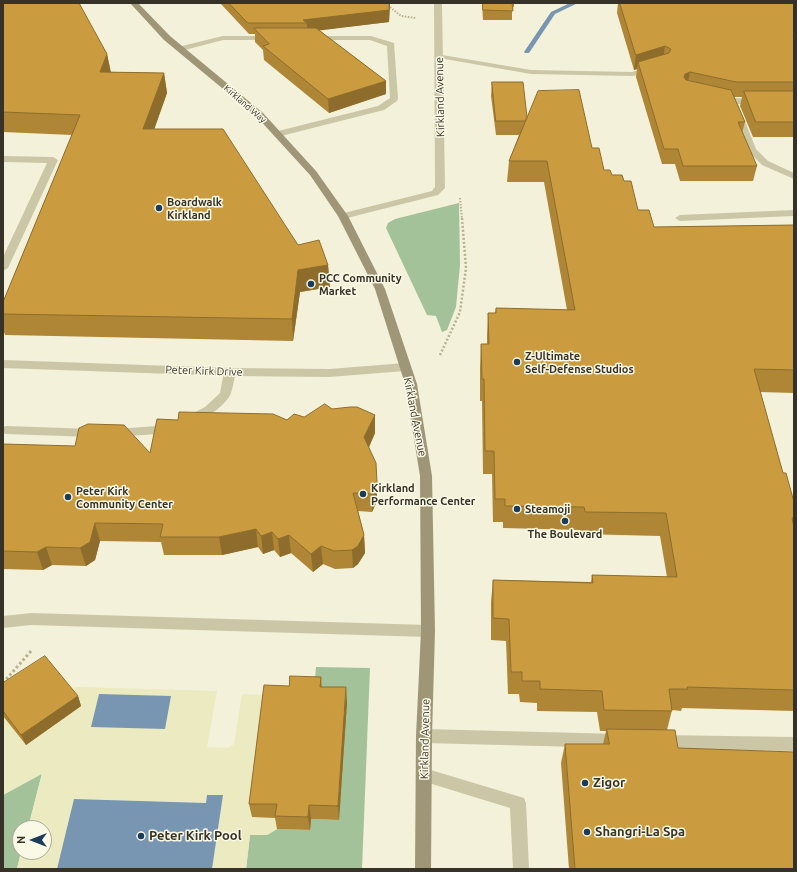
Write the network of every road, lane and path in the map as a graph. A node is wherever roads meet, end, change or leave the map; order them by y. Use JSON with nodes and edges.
{"nodes":[{"id":1,"x":134,"y":3,"type":"edge"},
{"id":2,"x":438,"y":3,"type":"edge"},
{"id":3,"x":383,"y":7,"type":"edge"},
{"id":4,"x":439,"y":18,"type":"junction"},
{"id":5,"x":278,"y":38,"type":"edge"},
{"id":6,"x":301,"y":38,"type":"edge"},
{"id":7,"x":181,"y":49,"type":"junction"},
{"id":8,"x":439,"y":56,"type":"junction"},
{"id":9,"x":663,"y":64,"type":"edge"},
{"id":10,"x":763,"y":101,"type":"edge"},
{"id":11,"x":277,"y":134,"type":"junction"},
{"id":12,"x":3,"y":159,"type":"edge"},
{"id":13,"x":794,"y":176,"type":"edge"},
{"id":14,"x":460,"y":198,"type":"dead end"},
{"id":15,"x":794,"y":212,"type":"edge"},
{"id":16,"x":343,"y":216,"type":"junction"},
{"id":17,"x":680,"y":218,"type":"dead end"},
{"id":18,"x":3,"y":268,"type":"edge"},
{"id":19,"x":440,"y":355,"type":"dead end"},
{"id":20,"x":3,"y":364,"type":"edge"},
{"id":21,"x":405,"y":367,"type":"junction"},
{"id":22,"x":230,"y":372,"type":"junction"},
{"id":23,"x":6,"y":430,"type":"dead end"},
{"id":24,"x":3,"y":622,"type":"edge"},
{"id":25,"x":428,"y":631,"type":"junction"},
{"id":26,"x":31,"y":652,"type":"dead end"},
{"id":27,"x":3,"y":683,"type":"edge"},
{"id":28,"x":424,"y":736,"type":"junction"},
{"id":29,"x":794,"y":744,"type":"edge"},
{"id":30,"x":424,"y":775,"type":"junction"},
{"id":31,"x":423,"y":869,"type":"edge"},
{"id":32,"x":521,"y":869,"type":"edge"}],
"edges":[{"from":1,"to":7,"type":"main road","name":"Kirkland Way"},
{"from":2,"to":4,"type":"street","name":"Kirkland Avenue"},
{"from":3,"to":4,"type":"path"},
{"from":4,"to":8,"type":"street","name":"Kirkland Avenue"},
{"from":5,"to":7,"type":"street"},
{"from":6,"to":11,"type":"street"},
{"from":7,"to":11,"type":"main road","name":"Kirkland Way"},
{"from":8,"to":9,"type":"street"},
{"from":8,"to":16,"type":"street","name":"Kirkland Avenue"},
{"from":10,"to":13,"type":"street"},
{"from":11,"to":16,"type":"main road","name":"Kirkland Way"},
{"from":12,"to":18,"type":"street"},
{"from":14,"to":19,"type":"path"},
{"from":15,"to":17,"type":"street"},
{"from":16,"to":21,"type":"main road","name":"Kirkland Avenue"},
{"from":20,"to":22,"type":"street","name":"Peter Kirk Drive"},
{"from":21,"to":22,"type":"street","name":"Peter Kirk Drive"},
{"from":21,"to":25,"type":"main road","name":"Kirkland Avenue"},
{"from":22,"to":23,"type":"street"},
{"from":24,"to":25,"type":"street"},
{"from":25,"to":28,"type":"main road","name":"Kirkland Avenue"},
{"from":26,"to":27,"type":"path"},
{"from":28,"to":29,"type":"street"},
{"from":28,"to":30,"type":"main road","name":"Kirkland Avenue"},
{"from":30,"to":31,"type":"main road","name":"Kirkland Avenue"},
{"from":30,"to":32,"type":"street"}]}
